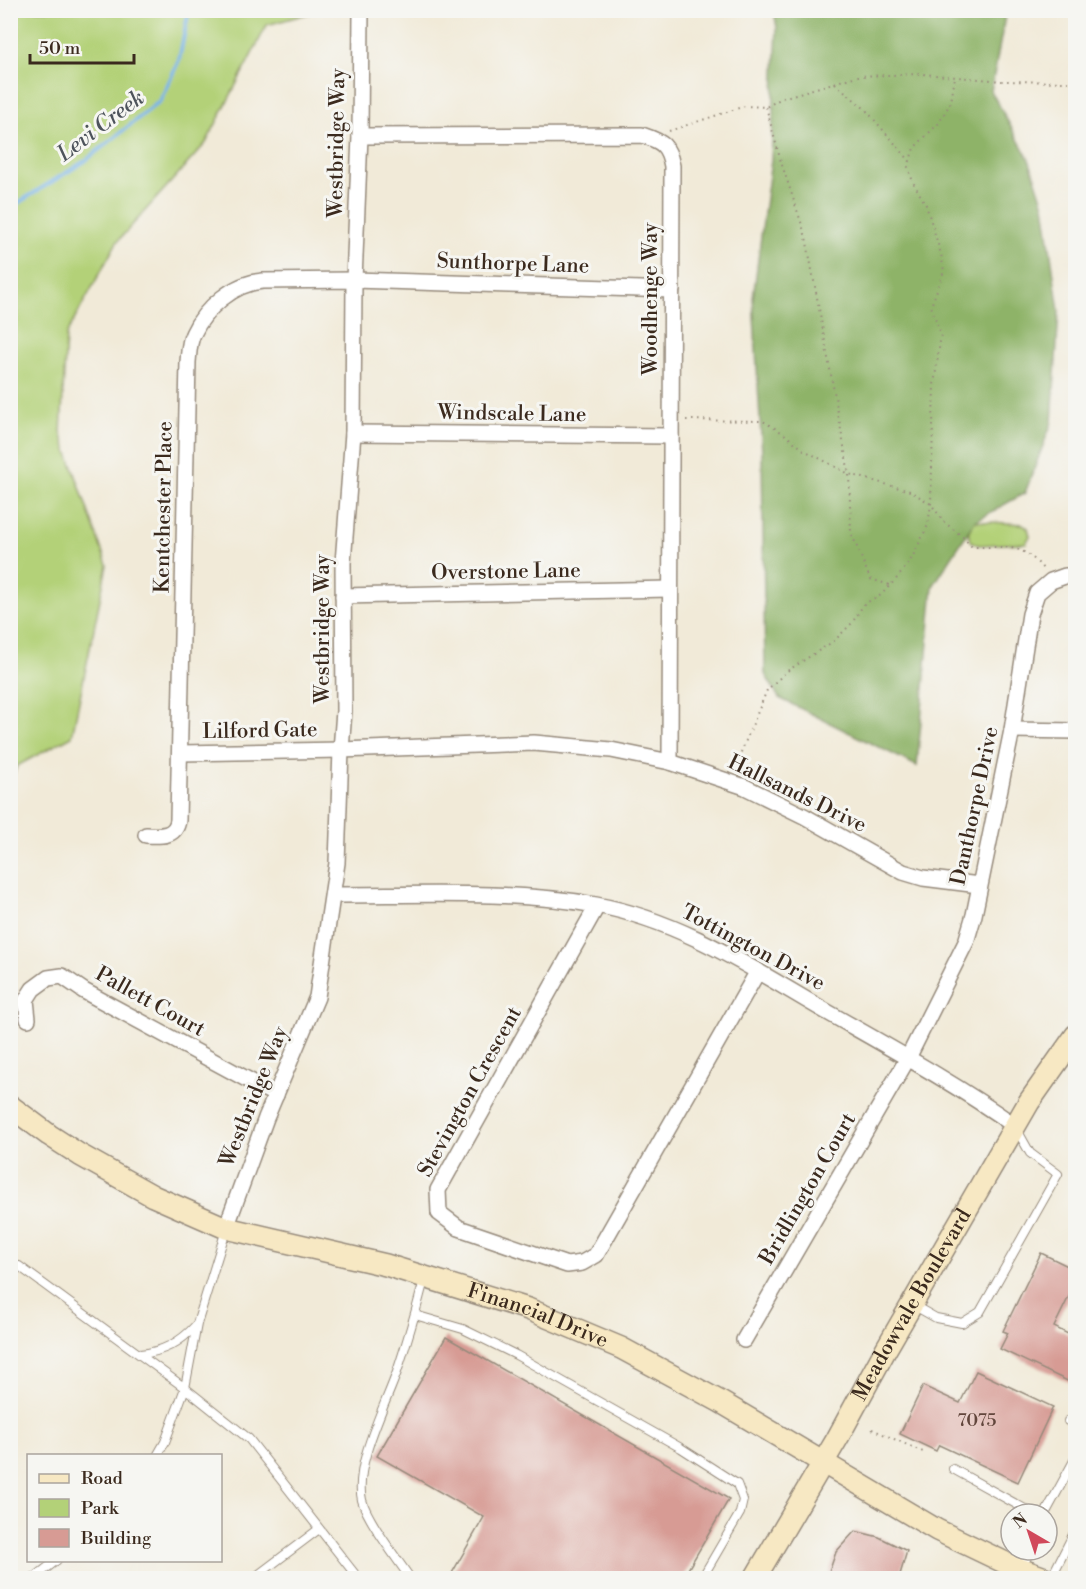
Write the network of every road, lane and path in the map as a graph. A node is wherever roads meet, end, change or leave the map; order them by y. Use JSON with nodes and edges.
{"nodes":[{"id":1,"x":361,"y":10,"type":"edge"},
{"id":2,"x":955,"y":77,"type":"junction"},
{"id":3,"x":1076,"y":81,"type":"edge"},
{"id":4,"x":835,"y":83,"type":"junction"},
{"id":5,"x":766,"y":107,"type":"junction"},
{"id":6,"x":360,"y":136,"type":"junction"},
{"id":7,"x":660,"y":141,"type":"junction"},
{"id":8,"x":910,"y":161,"type":"junction"},
{"id":9,"x":354,"y":280,"type":"junction"},
{"id":10,"x":672,"y":290,"type":"junction"},
{"id":11,"x":671,"y":420,"type":"junction"},
{"id":12,"x":353,"y":433,"type":"junction"},
{"id":13,"x":671,"y":436,"type":"junction"},
{"id":14,"x":849,"y":474,"type":"junction"},
{"id":15,"x":931,"y":504,"type":"junction"},
{"id":16,"x":1076,"y":576,"type":"edge"},
{"id":17,"x":1051,"y":581,"type":"junction"},
{"id":18,"x":890,"y":585,"type":"junction"},
{"id":19,"x":670,"y":589,"type":"junction"},
{"id":20,"x":343,"y":596,"type":"junction"},
{"id":21,"x":1012,"y":730,"type":"junction"},
{"id":22,"x":1076,"y":731,"type":"edge"},
{"id":23,"x":341,"y":750,"type":"junction"},
{"id":24,"x":180,"y":753,"type":"junction"},
{"id":25,"x":670,"y":762,"type":"junction"},
{"id":26,"x":729,"y":781,"type":"junction"},
{"id":27,"x":146,"y":835,"type":"dead end"},
{"id":28,"x":979,"y":885,"type":"junction"},
{"id":29,"x":334,"y":895,"type":"junction"},
{"id":30,"x":597,"y":906,"type":"junction"},
{"id":31,"x":758,"y":970,"type":"junction"},
{"id":32,"x":28,"y":1019,"type":"dead end"},
{"id":33,"x":1076,"y":1035,"type":"edge"},
{"id":34,"x":908,"y":1058,"type":"junction"},
{"id":35,"x":276,"y":1095,"type":"junction"},
{"id":36,"x":10,"y":1106,"type":"edge"},
{"id":37,"x":1015,"y":1126,"type":"junction"},
{"id":38,"x":226,"y":1228,"type":"junction"},
{"id":39,"x":10,"y":1265,"type":"edge"},
{"id":40,"x":424,"y":1277,"type":"junction"},
{"id":41,"x":913,"y":1305,"type":"junction"},
{"id":42,"x":415,"y":1315,"type":"junction"},
{"id":43,"x":198,"y":1324,"type":"junction"},
{"id":44,"x":744,"y":1340,"type":"dead end"},
{"id":45,"x":140,"y":1354,"type":"junction"},
{"id":46,"x":185,"y":1388,"type":"junction"},
{"id":47,"x":872,"y":1429,"type":"dead end"},
{"id":48,"x":923,"y":1452,"type":"dead end"},
{"id":49,"x":158,"y":1454,"type":"edge"},
{"id":50,"x":1076,"y":1457,"type":"edge"},
{"id":51,"x":823,"y":1464,"type":"junction"},
{"id":52,"x":953,"y":1469,"type":"dead end"},
{"id":53,"x":1012,"y":1502,"type":"edge"},
{"id":54,"x":1052,"y":1502,"type":"edge"},
{"id":55,"x":319,"y":1529,"type":"junction"},
{"id":56,"x":1076,"y":1529,"type":"edge"},
{"id":57,"x":54,"y":1562,"type":"edge"},
{"id":58,"x":1025,"y":1562,"type":"edge"},
{"id":59,"x":1022,"y":1570,"type":"junction"},
{"id":60,"x":34,"y":1578,"type":"edge"},
{"id":61,"x":254,"y":1578,"type":"edge"},
{"id":62,"x":358,"y":1578,"type":"edge"},
{"id":63,"x":410,"y":1578,"type":"edge"},
{"id":64,"x":702,"y":1578,"type":"edge"},
{"id":65,"x":755,"y":1578,"type":"edge"},
{"id":66,"x":1045,"y":1578,"type":"edge"},
{"id":67,"x":1051,"y":1578,"type":"edge"}],
"edges":[{"from":1,"to":6,"type":"street","name":"Westbridge Way"},
{"from":2,"to":3,"type":"path"},
{"from":2,"to":4,"type":"path"},
{"from":2,"to":8,"type":"path"},
{"from":4,"to":5,"type":"path"},
{"from":4,"to":8,"type":"path"},
{"from":5,"to":7,"type":"path"},
{"from":5,"to":14,"type":"path"},
{"from":6,"to":7,"type":"street"},
{"from":6,"to":9,"type":"street","name":"Westbridge Way"},
{"from":7,"to":10,"type":"street","name":"Woodhenge Way"},
{"from":8,"to":15,"type":"path"},
{"from":9,"to":10,"type":"street","name":"Sunthorpe Lane"},
{"from":9,"to":12,"type":"street","name":"Westbridge Way"},
{"from":9,"to":24,"type":"street","name":"Kentchester Place"},
{"from":10,"to":11,"type":"street","name":"Woodhenge Way"},
{"from":11,"to":13,"type":"street","name":"Woodhenge Way"},
{"from":11,"to":14,"type":"path"},
{"from":12,"to":13,"type":"street","name":"Windscale Lane"},
{"from":12,"to":20,"type":"street","name":"Westbridge Way"},
{"from":13,"to":19,"type":"street","name":"Woodhenge Way"},
{"from":14,"to":15,"type":"path"},
{"from":14,"to":18,"type":"path"},
{"from":15,"to":17,"type":"path"},
{"from":15,"to":18,"type":"path"},
{"from":16,"to":17,"type":"street"},
{"from":17,"to":21,"type":"street","name":"Danthorpe Drive"},
{"from":18,"to":26,"type":"path"},
{"from":19,"to":20,"type":"street","name":"Overstone Lane"},
{"from":19,"to":25,"type":"street","name":"Woodhenge Way"},
{"from":20,"to":23,"type":"street","name":"Westbridge Way"},
{"from":21,"to":22,"type":"street"},
{"from":21,"to":28,"type":"street","name":"Danthorpe Drive"},
{"from":23,"to":24,"type":"street","name":"Lilford Gate"},
{"from":23,"to":25,"type":"street","name":"Hallsands Drive"},
{"from":23,"to":29,"type":"street","name":"Westbridge Way"},
{"from":24,"to":27,"type":"street","name":"Kentchester Place"},
{"from":25,"to":26,"type":"street","name":"Hallsands Drive"},
{"from":26,"to":28,"type":"street","name":"Hallsands Drive"},
{"from":28,"to":34,"type":"street","name":"Danthorpe Drive"},
{"from":29,"to":30,"type":"street","name":"Tottington Drive"},
{"from":29,"to":35,"type":"street","name":"Westbridge Way"},
{"from":30,"to":31,"type":"street","name":"Tottington Drive"},
{"from":30,"to":31,"type":"street","name":"Stevington Crescent"},
{"from":31,"to":34,"type":"street","name":"Tottington Drive"},
{"from":32,"to":35,"type":"street","name":"Pallett Court"},
{"from":33,"to":37,"type":"street","name":"Meadowvale Boulevard"},
{"from":34,"to":37,"type":"street","name":"Tottington Drive"},
{"from":34,"to":44,"type":"street","name":"Bridlington Court"},
{"from":35,"to":38,"type":"street","name":"Westbridge Way"},
{"from":36,"to":38,"type":"street","name":"Financial Drive"},
{"from":37,"to":41,"type":"street","name":"Meadowvale Boulevard"},
{"from":37,"to":41,"type":"lane"},
{"from":38,"to":40,"type":"street","name":"Financial Drive"},
{"from":38,"to":43,"type":"lane"},
{"from":39,"to":45,"type":"lane"},
{"from":40,"to":42,"type":"lane"},
{"from":40,"to":51,"type":"street","name":"Financial Drive"},
{"from":41,"to":51,"type":"street","name":"Meadowvale Boulevard"},
{"from":42,"to":63,"type":"lane"},
{"from":42,"to":64,"type":"lane"},
{"from":43,"to":45,"type":"lane"},
{"from":43,"to":46,"type":"lane"},
{"from":45,"to":46,"type":"lane"},
{"from":46,"to":49,"type":"lane"},
{"from":46,"to":55,"type":"lane"},
{"from":47,"to":48,"type":"path"},
{"from":50,"to":54,"type":"lane"},
{"from":51,"to":59,"type":"street","name":"Financial Drive"},
{"from":51,"to":65,"type":"street","name":"Meadowvale Boulevard"},
{"from":52,"to":53,"type":"lane"},
{"from":55,"to":61,"type":"lane"},
{"from":55,"to":62,"type":"lane"},
{"from":56,"to":67,"type":"lane"},
{"from":57,"to":60,"type":"lane"},
{"from":58,"to":59,"type":"lane"},
{"from":59,"to":66,"type":"street","name":"Financial Drive"}]}
